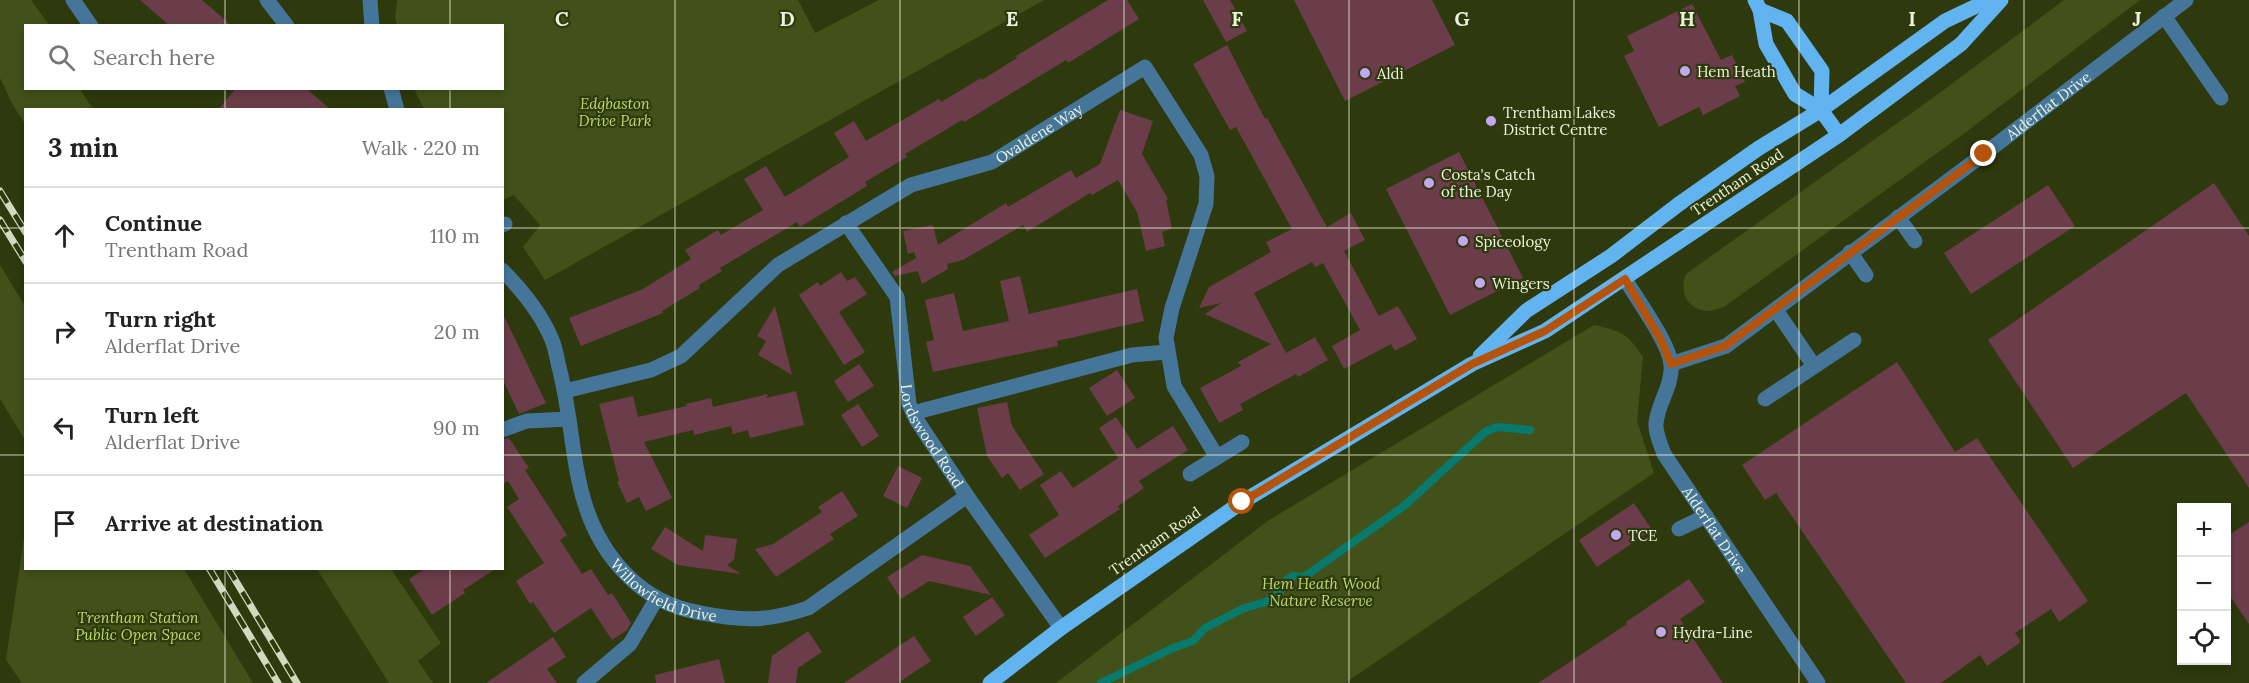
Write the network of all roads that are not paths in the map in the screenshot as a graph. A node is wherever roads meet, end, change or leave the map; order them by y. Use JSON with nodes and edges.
{"nodes":[{"id":1,"x":73,"y":0,"type":"edge"},
{"id":2,"x":267,"y":0,"type":"edge"},
{"id":3,"x":369,"y":0,"type":"edge"},
{"id":4,"x":1989,"y":0,"type":"edge"},
{"id":5,"x":2001,"y":0,"type":"edge"},
{"id":6,"x":2186,"y":0,"type":"edge"},
{"id":7,"x":1757,"y":5,"type":"edge"},
{"id":8,"x":2164,"y":16,"type":"junction"},
{"id":9,"x":89,"y":24,"type":"edge"},
{"id":10,"x":285,"y":24,"type":"edge"},
{"id":11,"x":372,"y":24,"type":"edge"},
{"id":12,"x":392,"y":90,"type":"edge"},
{"id":13,"x":2221,"y":98,"type":"dead end"},
{"id":14,"x":397,"y":108,"type":"edge"},
{"id":15,"x":1821,"y":110,"type":"junction"},
{"id":16,"x":1839,"y":135,"type":"junction"},
{"id":17,"x":1898,"y":217,"type":"junction"},
{"id":18,"x":846,"y":223,"type":"junction"},
{"id":19,"x":1915,"y":241,"type":"dead end"},
{"id":20,"x":1850,"y":252,"type":"junction"},
{"id":21,"x":507,"y":274,"type":"edge"},
{"id":22,"x":1866,"y":275,"type":"dead end"},
{"id":23,"x":1625,"y":279,"type":"junction"},
{"id":24,"x":1776,"y":310,"type":"junction"},
{"id":25,"x":1854,"y":340,"type":"dead end"},
{"id":26,"x":1167,"y":352,"type":"junction"},
{"id":27,"x":1472,"y":364,"type":"junction"},
{"id":28,"x":1671,"y":364,"type":"junction"},
{"id":29,"x":1814,"y":366,"type":"junction"},
{"id":30,"x":565,"y":391,"type":"junction"},
{"id":31,"x":1765,"y":399,"type":"dead end"},
{"id":32,"x":913,"y":413,"type":"junction"},
{"id":33,"x":569,"y":419,"type":"junction"},
{"id":34,"x":504,"y":429,"type":"edge"},
{"id":35,"x":1242,"y":442,"type":"dead end"},
{"id":36,"x":1217,"y":457,"type":"junction"},
{"id":37,"x":1190,"y":474,"type":"dead end"},
{"id":38,"x":967,"y":496,"type":"junction"},
{"id":39,"x":1706,"y":516,"type":"junction"},
{"id":40,"x":1679,"y":529,"type":"dead end"},
{"id":41,"x":657,"y":598,"type":"junction"},
{"id":42,"x":1061,"y":628,"type":"junction"},
{"id":43,"x":602,"y":677,"type":"edge"},
{"id":44,"x":584,"y":683,"type":"edge"},
{"id":45,"x":990,"y":683,"type":"edge"},
{"id":46,"x":1818,"y":683,"type":"edge"}],
"edges":[{"from":1,"to":9,"type":"street"},
{"from":2,"to":10,"type":"street"},
{"from":3,"to":11,"type":"street"},
{"from":4,"to":15,"type":"main road","name":"Trentham Road"},
{"from":5,"to":16,"type":"main road","name":"Trentham Road"},
{"from":6,"to":8,"type":"street","name":"Alderflat Drive"},
{"from":7,"to":15,"type":"main road"},
{"from":7,"to":15,"type":"main road"},
{"from":8,"to":13,"type":"street"},
{"from":8,"to":17,"type":"street","name":"Alderflat Drive"},
{"from":12,"to":14,"type":"street"},
{"from":15,"to":16,"type":"main road"},
{"from":15,"to":27,"type":"main road","name":"Trentham Road"},
{"from":16,"to":23,"type":"main road","name":"Trentham Road"},
{"from":17,"to":19,"type":"street"},
{"from":17,"to":20,"type":"street","name":"Alderflat Drive"},
{"from":18,"to":26,"type":"street","name":"Ovaldene Way"},
{"from":18,"to":30,"type":"street","name":"Ovaldene Way"},
{"from":18,"to":32,"type":"street","name":"Lordswood Road"},
{"from":20,"to":22,"type":"street"},
{"from":20,"to":24,"type":"street","name":"Alderflat Drive"},
{"from":21,"to":30,"type":"street","name":"Willowfield Drive"},
{"from":23,"to":27,"type":"main road","name":"Trentham Road"},
{"from":23,"to":28,"type":"street"},
{"from":24,"to":28,"type":"street","name":"Alderflat Drive"},
{"from":24,"to":29,"type":"street"},
{"from":25,"to":29,"type":"street"},
{"from":26,"to":32,"type":"street"},
{"from":26,"to":36,"type":"street","name":"Ovaldene Way"},
{"from":27,"to":42,"type":"main road","name":"Trentham Road"},
{"from":28,"to":39,"type":"street","name":"Alderflat Drive"},
{"from":29,"to":31,"type":"street"},
{"from":30,"to":33,"type":"street","name":"Willowfield Drive"},
{"from":32,"to":38,"type":"street","name":"Lordswood Road"},
{"from":33,"to":34,"type":"street"},
{"from":33,"to":41,"type":"street","name":"Willowfield Drive"},
{"from":35,"to":36,"type":"street"},
{"from":36,"to":37,"type":"street"},
{"from":38,"to":41,"type":"street","name":"Willowfield Drive"},
{"from":38,"to":42,"type":"street","name":"Lordswood Road"},
{"from":39,"to":40,"type":"street"},
{"from":39,"to":46,"type":"street","name":"Alderflat Drive"},
{"from":41,"to":43,"type":"street"},
{"from":42,"to":45,"type":"main road","name":"Trentham Road"},
{"from":43,"to":44,"type":"street"}]}
